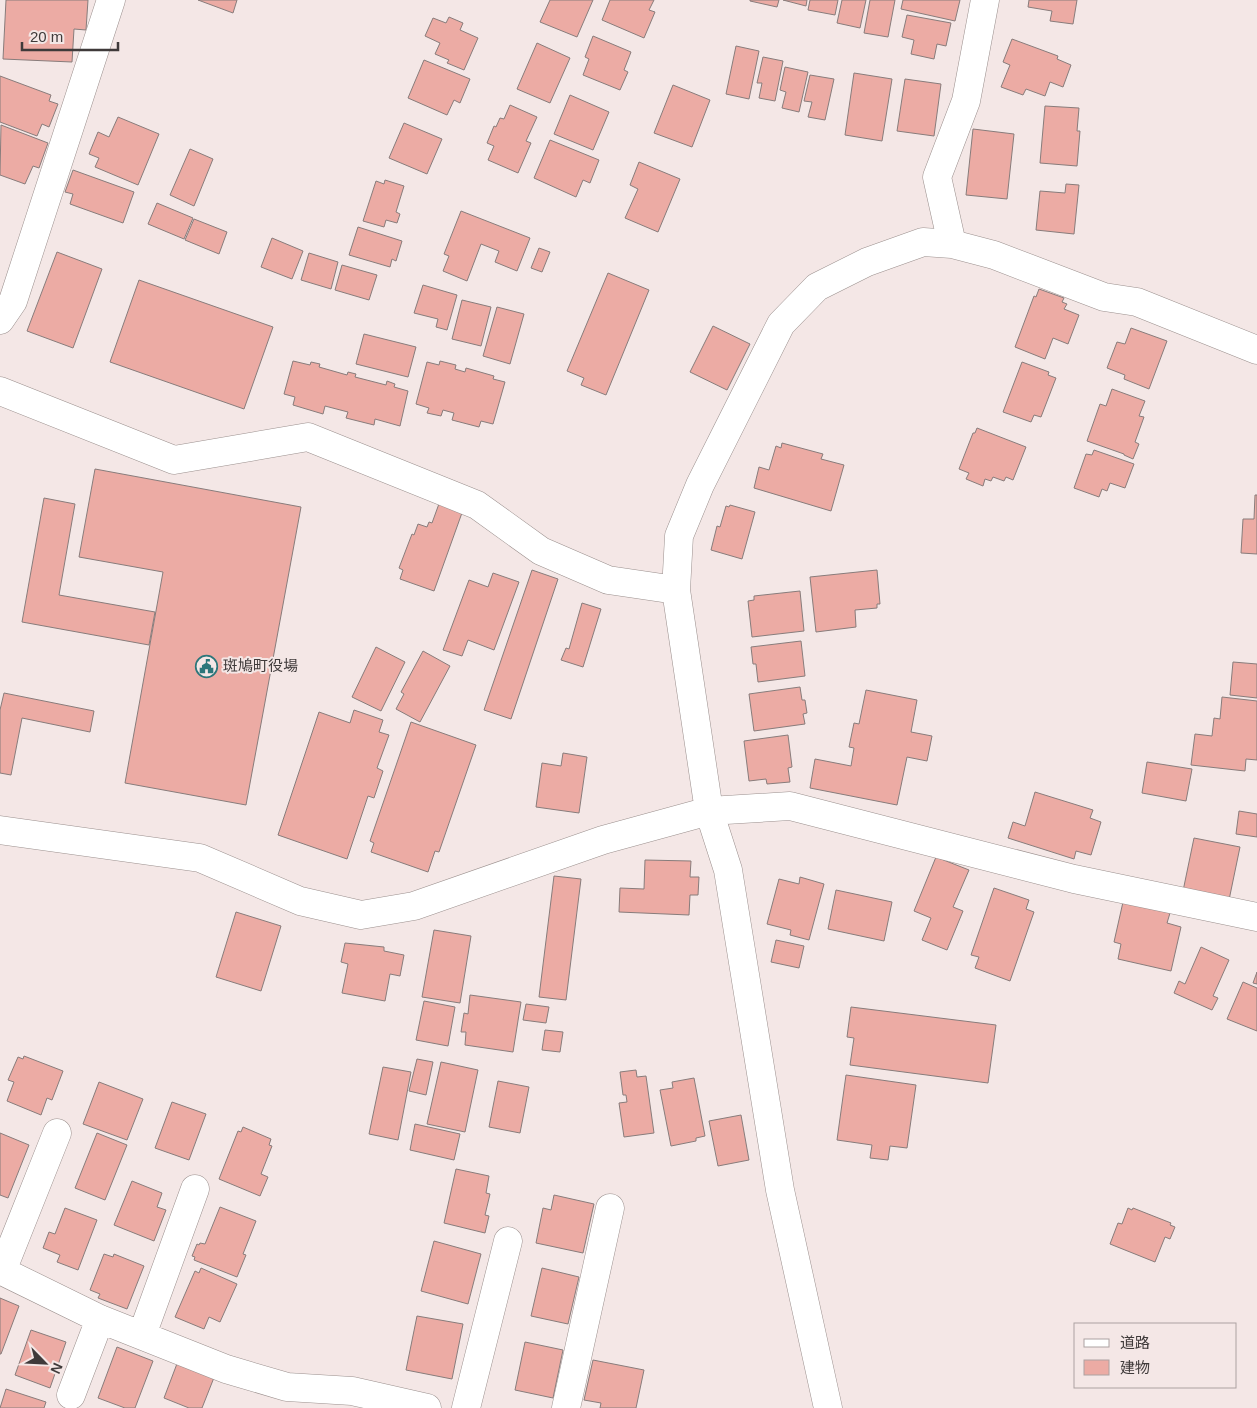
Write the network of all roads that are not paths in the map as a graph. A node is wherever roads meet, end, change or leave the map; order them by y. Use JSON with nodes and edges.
{"nodes":[{"id":1,"x":111,"y":0,"type":"edge"},
{"id":2,"x":985,"y":0,"type":"edge"},
{"id":3,"x":952,"y":244,"type":"junction"},
{"id":4,"x":0,"y":320,"type":"edge"},
{"id":5,"x":1257,"y":350,"type":"edge"},
{"id":6,"x":0,"y":391,"type":"edge"},
{"id":7,"x":676,"y":590,"type":"junction"},
{"id":8,"x":709,"y":811,"type":"junction"},
{"id":9,"x":0,"y":830,"type":"edge"},
{"id":10,"x":1257,"y":917,"type":"edge"},
{"id":11,"x":57,"y":1133,"type":"dead end"},
{"id":12,"x":195,"y":1189,"type":"dead end"},
{"id":13,"x":610,"y":1208,"type":"dead end"},
{"id":14,"x":508,"y":1241,"type":"dead end"},
{"id":15,"x":1,"y":1270,"type":"edge"},
{"id":16,"x":100,"y":1318,"type":"junction"},
{"id":17,"x":142,"y":1335,"type":"junction"},
{"id":18,"x":71,"y":1395,"type":"dead end"},
{"id":19,"x":284,"y":1397,"type":"edge"},
{"id":20,"x":427,"y":1408,"type":"edge"},
{"id":21,"x":466,"y":1408,"type":"edge"},
{"id":22,"x":566,"y":1408,"type":"edge"},
{"id":23,"x":828,"y":1408,"type":"edge"}],
"edges":[{"from":1,"to":4,"type":"street"},
{"from":2,"to":3,"type":"street"},
{"from":3,"to":5,"type":"street"},
{"from":3,"to":7,"type":"street"},
{"from":6,"to":7,"type":"street"},
{"from":7,"to":8,"type":"street"},
{"from":8,"to":9,"type":"street"},
{"from":8,"to":10,"type":"street"},
{"from":8,"to":23,"type":"street"},
{"from":11,"to":15,"type":"street"},
{"from":12,"to":17,"type":"street"},
{"from":13,"to":22,"type":"street"},
{"from":14,"to":21,"type":"street"},
{"from":15,"to":16,"type":"street"},
{"from":16,"to":17,"type":"street"},
{"from":16,"to":18,"type":"street"},
{"from":17,"to":19,"type":"street"},
{"from":19,"to":20,"type":"street"}]}
